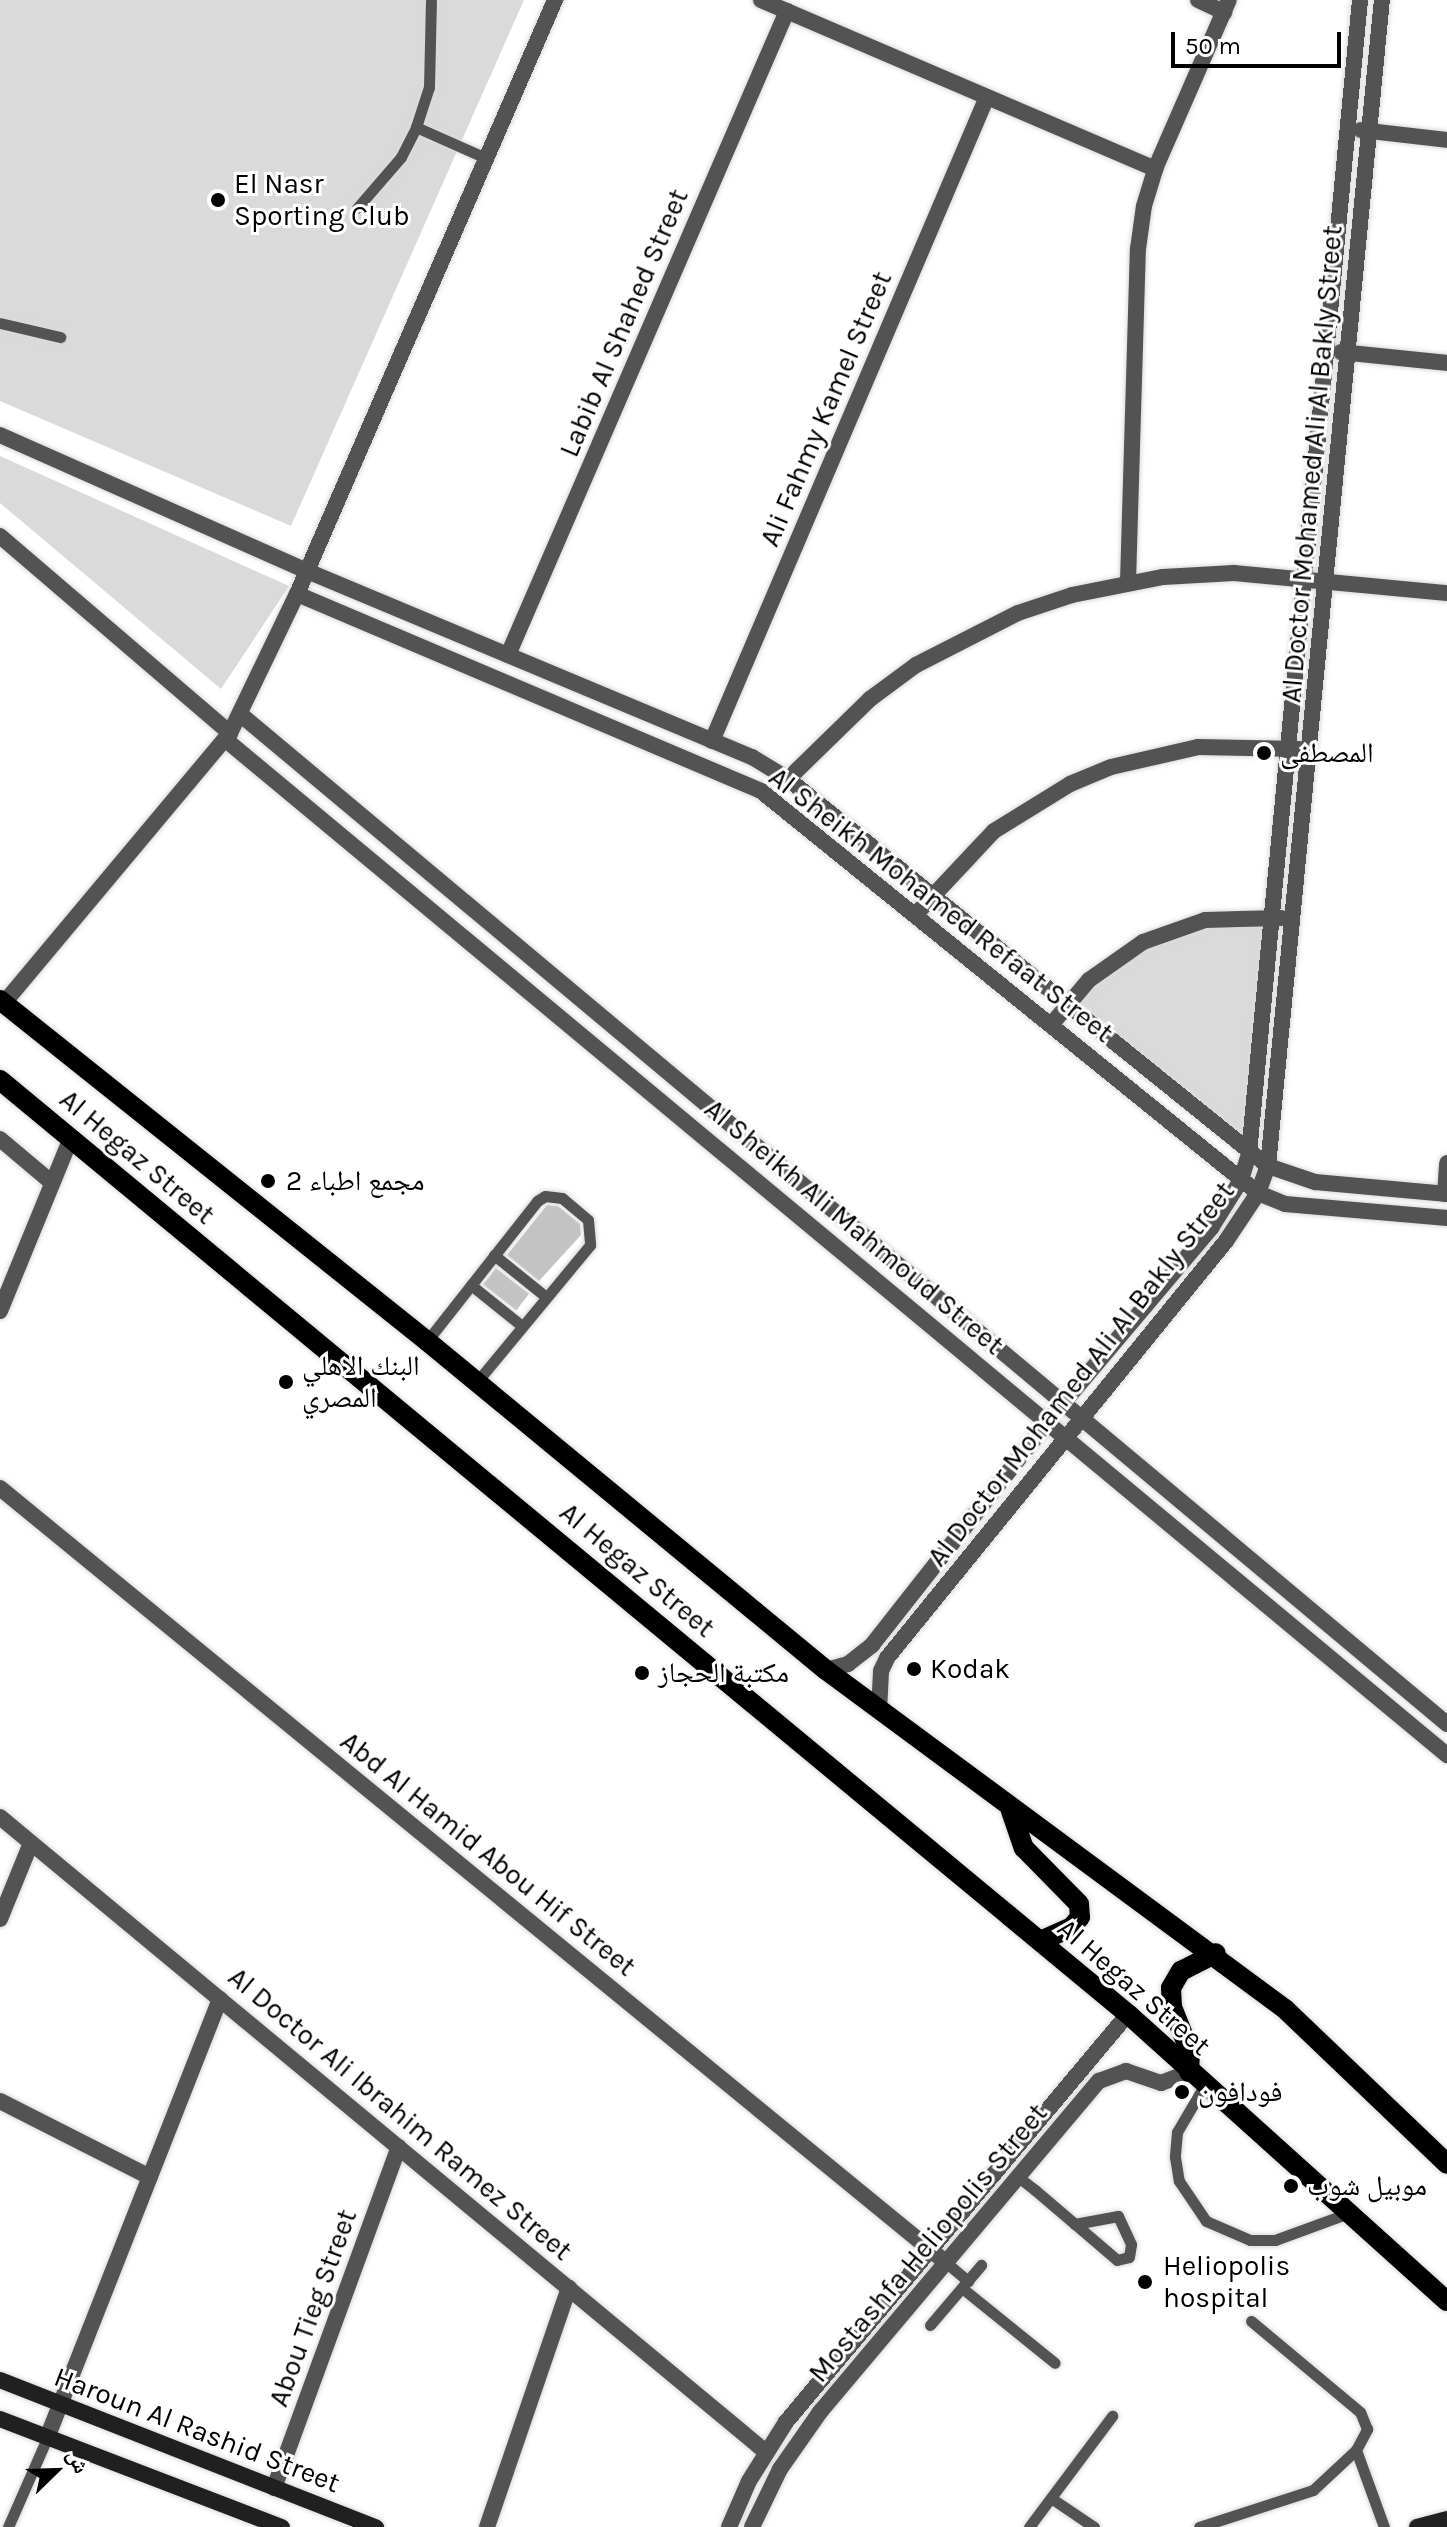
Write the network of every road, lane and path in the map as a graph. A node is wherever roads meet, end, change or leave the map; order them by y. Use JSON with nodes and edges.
{"nodes":[{"id":1,"x":555,"y":0,"type":"edge"},
{"id":2,"x":761,"y":0,"type":"edge"},
{"id":3,"x":1198,"y":0,"type":"edge"},
{"id":4,"x":1360,"y":0,"type":"edge"},
{"id":5,"x":1382,"y":0,"type":"edge"},
{"id":6,"x":431,"y":1,"type":"edge"},
{"id":7,"x":1226,"y":6,"type":"edge"},
{"id":8,"x":787,"y":11,"type":"junction"},
{"id":9,"x":987,"y":97,"type":"junction"},
{"id":10,"x":416,"y":127,"type":"junction"},
{"id":11,"x":1347,"y":128,"type":"junction"},
{"id":12,"x":1370,"y":131,"type":"junction"},
{"id":13,"x":1447,"y":140,"type":"edge"},
{"id":14,"x":486,"y":158,"type":"junction"},
{"id":15,"x":1155,"y":169,"type":"junction"},
{"id":16,"x":357,"y":208,"type":"dead end"},
{"id":17,"x":0,"y":323,"type":"edge"},
{"id":18,"x":60,"y":337,"type":"dead end"},
{"id":19,"x":1326,"y":351,"type":"junction"},
{"id":20,"x":1349,"y":353,"type":"junction"},
{"id":21,"x":1447,"y":363,"type":"edge"},
{"id":22,"x":0,"y":435,"type":"edge"},
{"id":23,"x":0,"y":536,"type":"edge"},
{"id":24,"x":307,"y":571,"type":"junction"},
{"id":25,"x":1304,"y":578,"type":"junction"},
{"id":26,"x":1128,"y":582,"type":"junction"},
{"id":27,"x":1327,"y":582,"type":"junction"},
{"id":28,"x":1447,"y":593,"type":"edge"},
{"id":29,"x":297,"y":594,"type":"junction"},
{"id":30,"x":508,"y":655,"type":"junction"},
{"id":31,"x":240,"y":714,"type":"junction"},
{"id":32,"x":228,"y":736,"type":"junction"},
{"id":33,"x":712,"y":741,"type":"junction"},
{"id":34,"x":1288,"y":747,"type":"junction"},
{"id":35,"x":1311,"y":751,"type":"junction"},
{"id":36,"x":788,"y":779,"type":"junction"},
{"id":37,"x":930,"y":895,"type":"junction"},
{"id":38,"x":916,"y":914,"type":"junction"},
{"id":39,"x":1271,"y":917,"type":"junction"},
{"id":40,"x":1295,"y":920,"type":"junction"},
{"id":41,"x":2,"y":1002,"type":"edge"},
{"id":42,"x":1066,"y":1004,"type":"junction"},
{"id":43,"x":1051,"y":1025,"type":"junction"},
{"id":44,"x":0,"y":1080,"type":"edge"},
{"id":45,"x":71,"y":1138,"type":"junction"},
{"id":46,"x":0,"y":1139,"type":"edge"},
{"id":47,"x":1249,"y":1153,"type":"junction"},
{"id":48,"x":1447,"y":1163,"type":"edge"},
{"id":49,"x":1268,"y":1166,"type":"junction"},
{"id":50,"x":1241,"y":1180,"type":"junction"},
{"id":51,"x":51,"y":1182,"type":"junction"},
{"id":52,"x":1258,"y":1193,"type":"junction"},
{"id":53,"x":1446,"y":1194,"type":"edge"},
{"id":54,"x":1447,"y":1218,"type":"edge"},
{"id":55,"x":494,"y":1255,"type":"junction"},
{"id":56,"x":471,"y":1285,"type":"junction"},
{"id":57,"x":546,"y":1297,"type":"junction"},
{"id":58,"x":0,"y":1311,"type":"edge"},
{"id":59,"x":522,"y":1326,"type":"junction"},
{"id":60,"x":427,"y":1341,"type":"junction"},
{"id":61,"x":476,"y":1383,"type":"junction"},
{"id":62,"x":1063,"y":1402,"type":"junction"},
{"id":63,"x":1081,"y":1418,"type":"junction"},
{"id":64,"x":1048,"y":1421,"type":"junction"},
{"id":65,"x":1066,"y":1436,"type":"junction"},
{"id":66,"x":0,"y":1488,"type":"edge"},
{"id":67,"x":826,"y":1670,"type":"junction"},
{"id":68,"x":879,"y":1711,"type":"junction"},
{"id":69,"x":1447,"y":1724,"type":"edge"},
{"id":70,"x":1447,"y":1755,"type":"edge"},
{"id":71,"x":1011,"y":1811,"type":"junction"},
{"id":72,"x":0,"y":1817,"type":"edge"},
{"id":73,"x":31,"y":1843,"type":"junction"},
{"id":74,"x":0,"y":1919,"type":"edge"},
{"id":75,"x":1040,"y":1941,"type":"junction"},
{"id":76,"x":1216,"y":1953,"type":"junction"},
{"id":77,"x":220,"y":1999,"type":"junction"},
{"id":78,"x":1128,"y":2014,"type":"junction"},
{"id":79,"x":1196,"y":2079,"type":"junction"},
{"id":80,"x":0,"y":2101,"type":"edge"},
{"id":81,"x":399,"y":2147,"type":"junction"},
{"id":82,"x":1447,"y":2164,"type":"edge"},
{"id":83,"x":1017,"y":2176,"type":"junction"},
{"id":84,"x":150,"y":2177,"type":"junction"},
{"id":85,"x":1346,"y":2214,"type":"junction"},
{"id":86,"x":1075,"y":2224,"type":"junction"},
{"id":87,"x":929,"y":2248,"type":"junction"},
{"id":88,"x":943,"y":2260,"type":"junction"},
{"id":89,"x":981,"y":2265,"type":"dead end"},
{"id":90,"x":965,"y":2284,"type":"junction"},
{"id":91,"x":569,"y":2288,"type":"junction"},
{"id":92,"x":1447,"y":2301,"type":"edge"},
{"id":93,"x":1251,"y":2321,"type":"dead end"},
{"id":94,"x":930,"y":2325,"type":"dead end"},
{"id":95,"x":1055,"y":2363,"type":"dead end"},
{"id":96,"x":0,"y":2380,"type":"edge"},
{"id":97,"x":60,"y":2404,"type":"junction"},
{"id":98,"x":1112,"y":2416,"type":"dead end"},
{"id":99,"x":0,"y":2419,"type":"edge"},
{"id":100,"x":47,"y":2438,"type":"junction"},
{"id":101,"x":1356,"y":2450,"type":"junction"},
{"id":102,"x":766,"y":2452,"type":"junction"},
{"id":103,"x":274,"y":2488,"type":"junction"},
{"id":104,"x":1051,"y":2498,"type":"junction"},
{"id":105,"x":1447,"y":2519,"type":"edge"},
{"id":106,"x":8,"y":2527,"type":"edge"},
{"id":107,"x":282,"y":2527,"type":"edge"},
{"id":108,"x":376,"y":2527,"type":"edge"},
{"id":109,"x":487,"y":2527,"type":"edge"},
{"id":110,"x":729,"y":2527,"type":"edge"},
{"id":111,"x":752,"y":2527,"type":"edge"},
{"id":112,"x":1029,"y":2527,"type":"edge"},
{"id":113,"x":1094,"y":2527,"type":"edge"},
{"id":114,"x":1199,"y":2527,"type":"edge"},
{"id":115,"x":1384,"y":2527,"type":"edge"},
{"id":116,"x":1417,"y":2527,"type":"edge"}],
"edges":[{"from":1,"to":14,"type":"street"},
{"from":2,"to":8,"type":"street"},
{"from":3,"to":7,"type":"street"},
{"from":4,"to":11,"type":"street","name":"Al Doctor Mohamed Ali Al Bakly Street"},
{"from":5,"to":12,"type":"street","name":"Al Doctor Mohamed Ali Al Bakly Street"},
{"from":6,"to":10,"type":"lane"},
{"from":7,"to":15,"type":"street"},
{"from":8,"to":9,"type":"street"},
{"from":8,"to":30,"type":"street","name":"Labib Al Shahed Street"},
{"from":9,"to":15,"type":"street"},
{"from":9,"to":33,"type":"street","name":"Ali Fahmy Kamel Street"},
{"from":10,"to":14,"type":"lane"},
{"from":10,"to":16,"type":"lane"},
{"from":11,"to":12,"type":"street"},
{"from":11,"to":19,"type":"street","name":"Al Doctor Mohamed Ali Al Bakly Street"},
{"from":12,"to":13,"type":"street"},
{"from":12,"to":20,"type":"street","name":"Al Doctor Mohamed Ali Al Bakly Street"},
{"from":14,"to":24,"type":"street"},
{"from":15,"to":26,"type":"street"},
{"from":17,"to":18,"type":"lane"},
{"from":19,"to":20,"type":"street"},
{"from":19,"to":25,"type":"street","name":"Al Doctor Mohamed Ali Al Bakly Street"},
{"from":20,"to":21,"type":"street"},
{"from":20,"to":27,"type":"street","name":"Al Doctor Mohamed Ali Al Bakly Street"},
{"from":22,"to":24,"type":"street","name":"Al Sheikh Mohamed Refaat Street"},
{"from":23,"to":32,"type":"street","name":"Al Sheikh Ali Mahmoud Street"},
{"from":24,"to":29,"type":"street"},
{"from":24,"to":30,"type":"street","name":"Al Sheikh Mohamed Refaat Street"},
{"from":25,"to":26,"type":"street"},
{"from":25,"to":27,"type":"street"},
{"from":25,"to":34,"type":"street","name":"Al Doctor Mohamed Ali Al Bakly Street"},
{"from":26,"to":36,"type":"street"},
{"from":27,"to":28,"type":"street"},
{"from":27,"to":35,"type":"street","name":"Al Doctor Mohamed Ali Al Bakly Street"},
{"from":29,"to":31,"type":"street"},
{"from":29,"to":38,"type":"street","name":"Al Sheikh Mohamed Refaat Street"},
{"from":30,"to":33,"type":"street","name":"Al Sheikh Mohamed Refaat Street"},
{"from":31,"to":32,"type":"street"},
{"from":31,"to":62,"type":"street","name":"Al Sheikh Ali Mahmoud Street"},
{"from":32,"to":41,"type":"street"},
{"from":32,"to":64,"type":"street","name":"Al Sheikh Ali Mahmoud Street"},
{"from":33,"to":36,"type":"street","name":"Al Sheikh Mohamed Refaat Street"},
{"from":34,"to":35,"type":"street"},
{"from":34,"to":37,"type":"street"},
{"from":34,"to":39,"type":"street","name":"Al Doctor Mohamed Ali Al Bakly Street"},
{"from":35,"to":40,"type":"street","name":"Al Doctor Mohamed Ali Al Bakly Street"},
{"from":36,"to":37,"type":"street","name":"Al Sheikh Mohamed Refaat Street"},
{"from":37,"to":38,"type":"street"},
{"from":37,"to":42,"type":"street","name":"Al Sheikh Mohamed Refaat Street"},
{"from":38,"to":43,"type":"street","name":"Al Sheikh Mohamed Refaat Street"},
{"from":39,"to":40,"type":"street"},
{"from":39,"to":42,"type":"street"},
{"from":39,"to":47,"type":"street","name":"Al Doctor Mohamed Ali Al Bakly Street"},
{"from":40,"to":49,"type":"street","name":"Al Doctor Mohamed Ali Al Bakly Street"},
{"from":41,"to":60,"type":"main road","name":"Al Hegaz Street"},
{"from":42,"to":43,"type":"street"},
{"from":42,"to":47,"type":"street","name":"Al Sheikh Mohamed Refaat Street"},
{"from":43,"to":50,"type":"street","name":"Al Sheikh Mohamed Refaat Street"},
{"from":44,"to":45,"type":"main road","name":"Al Hegaz Street"},
{"from":45,"to":51,"type":"street"},
{"from":45,"to":75,"type":"main road","name":"Al Hegaz Street"},
{"from":46,"to":51,"type":"street"},
{"from":47,"to":49,"type":"street","name":"Al Sheikh Mohamed Refaat Street"},
{"from":47,"to":50,"type":"street","name":"Al Doctor Mohamed Ali Al Bakly Street"},
{"from":48,"to":53,"type":"street"},
{"from":49,"to":52,"type":"street","name":"Al Doctor Mohamed Ali Al Bakly Street"},
{"from":49,"to":53,"type":"street","name":"Al Sheikh Mohamed Refaat Street"},
{"from":50,"to":52,"type":"street","name":"Al Sheikh Mohamed Refaat Street"},
{"from":50,"to":62,"type":"street","name":"Al Doctor Mohamed Ali Al Bakly Street"},
{"from":51,"to":58,"type":"street"},
{"from":52,"to":54,"type":"street","name":"Al Sheikh Mohamed Refaat Street"},
{"from":52,"to":63,"type":"street","name":"Al Doctor Mohamed Ali Al Bakly Street"},
{"from":55,"to":56,"type":"lane"},
{"from":55,"to":57,"type":"lane"},
{"from":55,"to":57,"type":"lane"},
{"from":56,"to":59,"type":"lane"},
{"from":56,"to":60,"type":"lane"},
{"from":57,"to":59,"type":"lane"},
{"from":59,"to":61,"type":"lane"},
{"from":60,"to":61,"type":"main road","name":"Al Hegaz Street"},
{"from":61,"to":67,"type":"main road","name":"Al Hegaz Street"},
{"from":62,"to":63,"type":"street","name":"Al Sheikh Ali Mahmoud Street"},
{"from":62,"to":64,"type":"street","name":"Al Doctor Mohamed Ali Al Bakly Street"},
{"from":63,"to":65,"type":"street","name":"Al Doctor Mohamed Ali Al Bakly Street"},
{"from":63,"to":69,"type":"street","name":"Al Sheikh Ali Mahmoud Street"},
{"from":64,"to":65,"type":"street","name":"Al Sheikh Ali Mahmoud Street"},
{"from":64,"to":67,"type":"street","name":"Al Doctor Mohamed Ali Al Bakly Street"},
{"from":65,"to":68,"type":"street","name":"Al Doctor Mohamed Ali Al Bakly Street"},
{"from":65,"to":70,"type":"street","name":"Al Sheikh Ali Mahmoud Street"},
{"from":66,"to":87,"type":"street","name":"Abd Al Hamid Abou Hif Street"},
{"from":67,"to":68,"type":"main road","name":"Al Hegaz Street"},
{"from":68,"to":71,"type":"main road","name":"Al Hegaz Street"},
{"from":71,"to":75,"type":"main road"},
{"from":71,"to":76,"type":"main road","name":"Al Hegaz Street"},
{"from":72,"to":73,"type":"street","name":"Al Doctor Ali Ibrahim Ramez Street"},
{"from":73,"to":74,"type":"street"},
{"from":73,"to":77,"type":"street","name":"Al Doctor Ali Ibrahim Ramez Street"},
{"from":75,"to":78,"type":"main road","name":"Al Hegaz Street"},
{"from":76,"to":79,"type":"main road"},
{"from":76,"to":82,"type":"main road","name":"Al Hegaz Street"},
{"from":77,"to":81,"type":"street","name":"Al Doctor Ali Ibrahim Ramez Street"},
{"from":77,"to":84,"type":"street"},
{"from":78,"to":79,"type":"main road","name":"Al Hegaz Street"},
{"from":78,"to":87,"type":"street","name":"Mostashfa Heliopolis Street"},
{"from":79,"to":83,"type":"street","name":"Mostashfa Heliopolis Street"},
{"from":79,"to":85,"type":"main road","name":"Al Hegaz Street"},
{"from":79,"to":85,"type":"lane"},
{"from":80,"to":84,"type":"street"},
{"from":81,"to":91,"type":"street","name":"Al Doctor Ali Ibrahim Ramez Street"},
{"from":81,"to":103,"type":"street","name":"Abou Tieg Street"},
{"from":83,"to":86,"type":"lane"},
{"from":83,"to":88,"type":"street","name":"Mostashfa Heliopolis Street"},
{"from":84,"to":97,"type":"street"},
{"from":85,"to":92,"type":"main road","name":"Al Hegaz Street"},
{"from":86,"to":86,"type":"lane"},
{"from":87,"to":88,"type":"street","name":"Abd Al Hamid Abou Hif Street"},
{"from":87,"to":102,"type":"street","name":"Mostashfa Heliopolis Street"},
{"from":88,"to":90,"type":"lane"},
{"from":88,"to":111,"type":"street","name":"Mostashfa Heliopolis Street"},
{"from":89,"to":90,"type":"lane"},
{"from":90,"to":94,"type":"lane"},
{"from":90,"to":95,"type":"lane"},
{"from":91,"to":102,"type":"street","name":"Al Doctor Ali Ibrahim Ramez Street"},
{"from":91,"to":109,"type":"street"},
{"from":93,"to":101,"type":"lane"},
{"from":96,"to":97,"type":"street","name":"Haroun Al Rashid Street"},
{"from":97,"to":100,"type":"street"},
{"from":97,"to":103,"type":"street","name":"Haroun Al Rashid Street"},
{"from":98,"to":104,"type":"lane"},
{"from":99,"to":100,"type":"street"},
{"from":100,"to":106,"type":"lane"},
{"from":100,"to":107,"type":"street"},
{"from":101,"to":114,"type":"lane"},
{"from":101,"to":115,"type":"lane"},
{"from":102,"to":110,"type":"street","name":"Mostashfa Heliopolis Street"},
{"from":103,"to":108,"type":"street","name":"Haroun Al Rashid Street"},
{"from":104,"to":112,"type":"lane"},
{"from":104,"to":113,"type":"lane"},
{"from":105,"to":116,"type":"street"}]}
